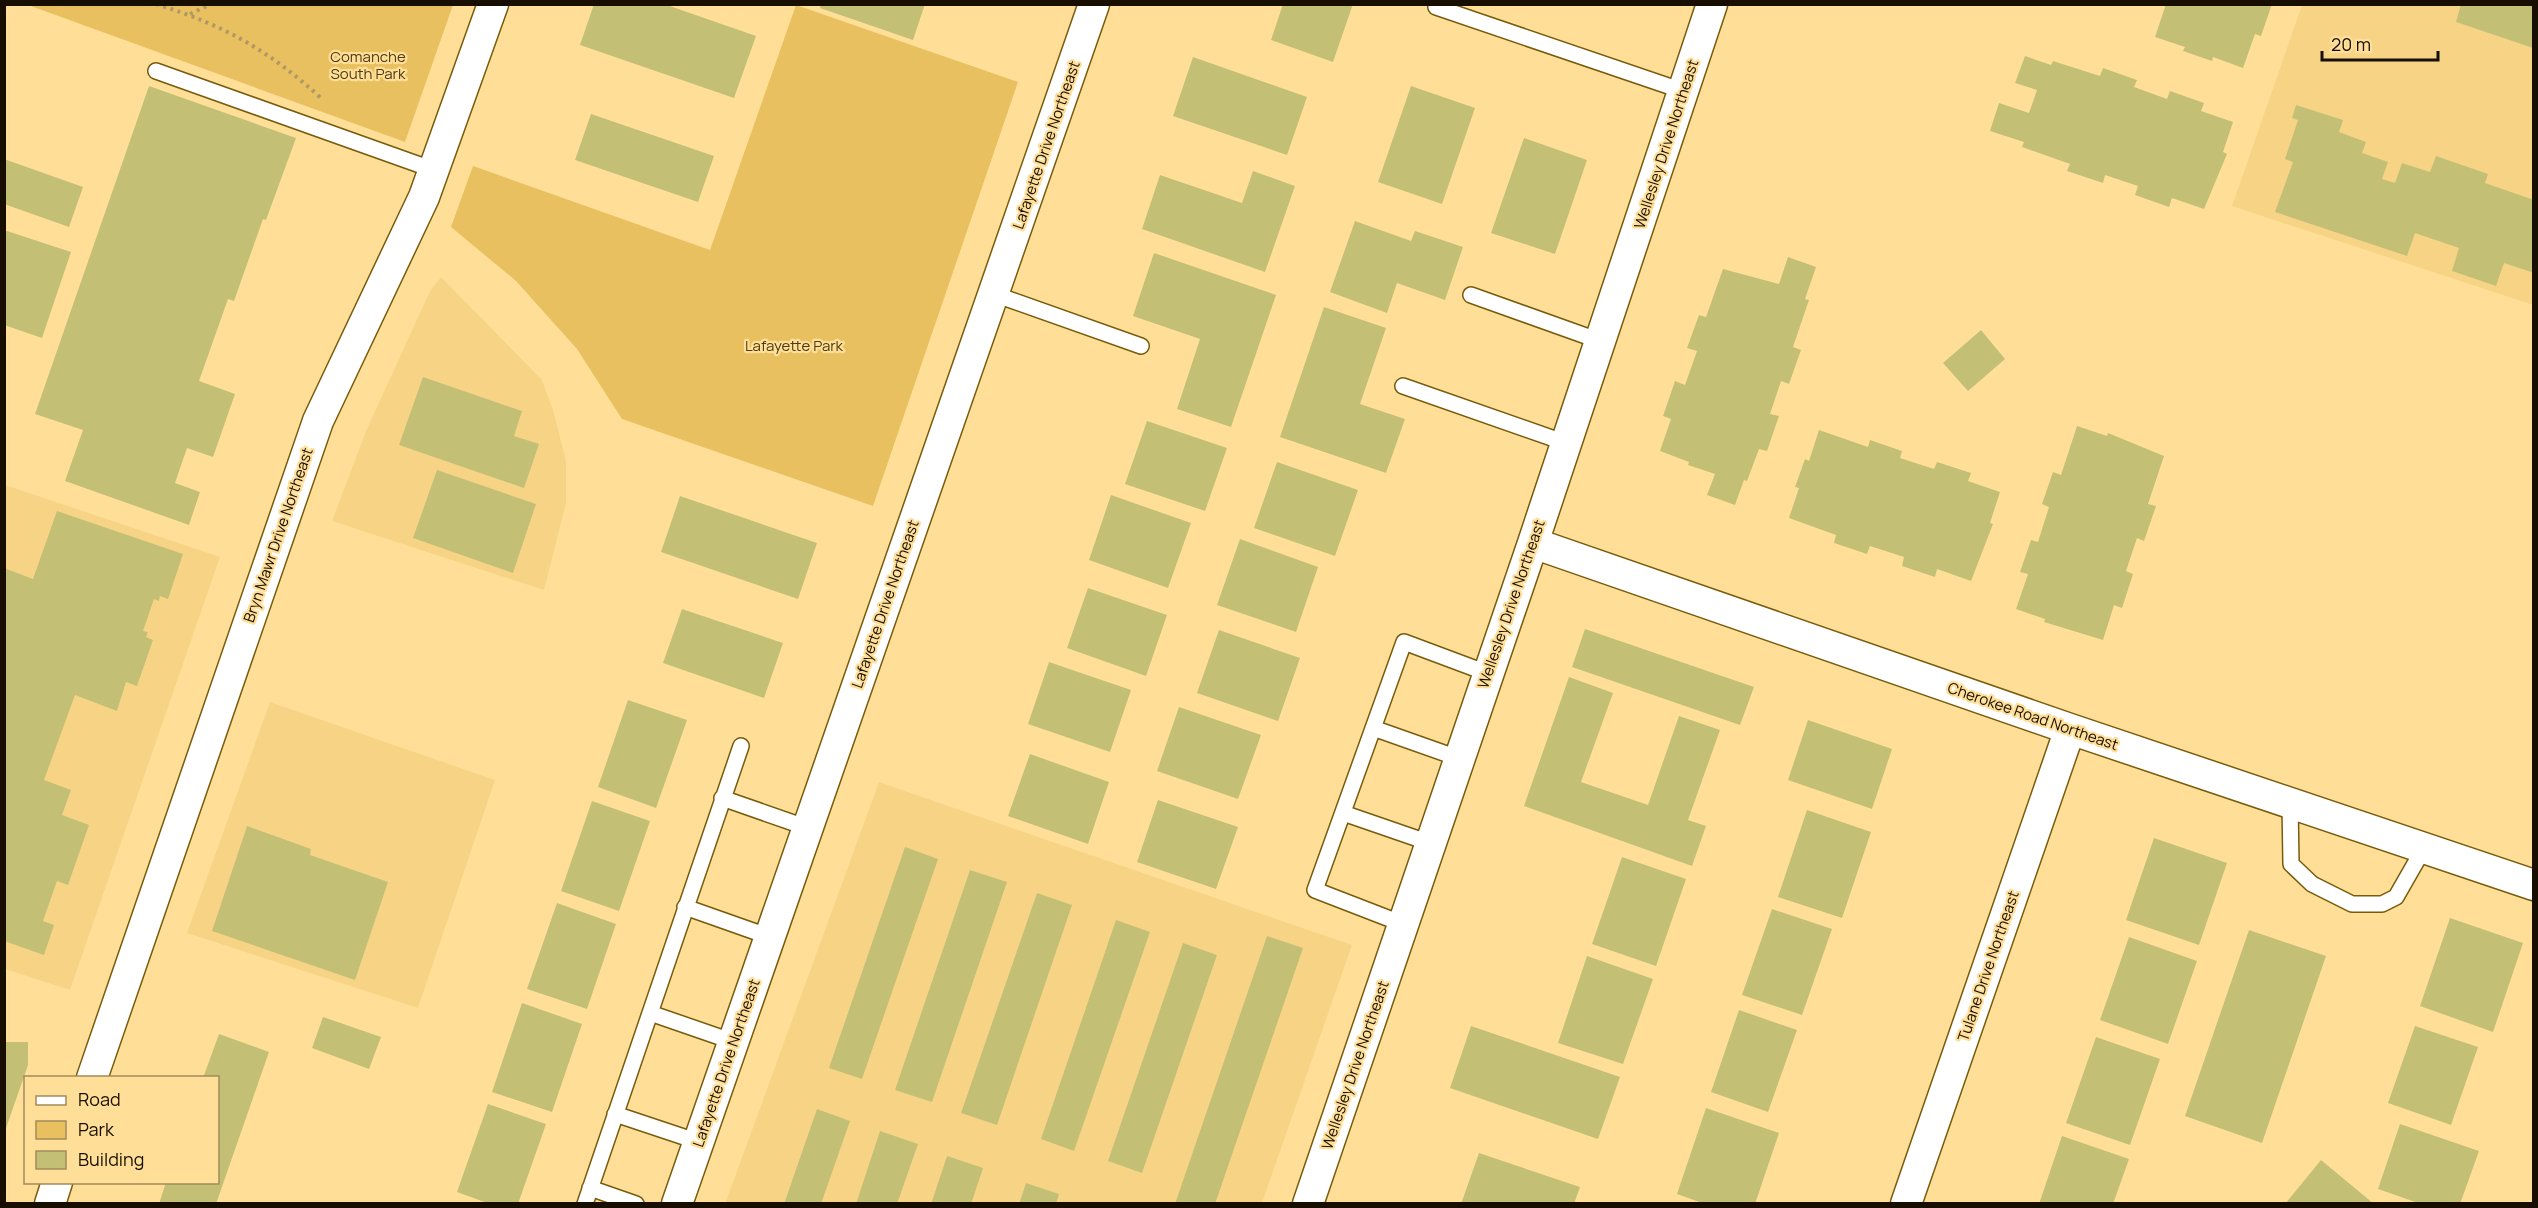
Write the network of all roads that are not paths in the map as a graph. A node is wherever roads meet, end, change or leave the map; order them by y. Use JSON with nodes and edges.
{"nodes":[{"id":1,"x":493,"y":4,"type":"edge"},
{"id":2,"x":1094,"y":4,"type":"edge"},
{"id":3,"x":1712,"y":4,"type":"edge"},
{"id":4,"x":1436,"y":7,"type":"dead end"},
{"id":5,"x":156,"y":71,"type":"dead end"},
{"id":6,"x":1683,"y":91,"type":"junction"},
{"id":7,"x":434,"y":170,"type":"junction"},
{"id":8,"x":994,"y":294,"type":"junction"},
{"id":9,"x":1471,"y":295,"type":"dead end"},
{"id":10,"x":1600,"y":341,"type":"junction"},
{"id":11,"x":1141,"y":346,"type":"dead end"},
{"id":12,"x":1403,"y":386,"type":"dead end"},
{"id":13,"x":1566,"y":443,"type":"junction"},
{"id":14,"x":1533,"y":543,"type":"junction"},
{"id":15,"x":1487,"y":673,"type":"junction"},
{"id":16,"x":1373,"y":728,"type":"junction"},
{"id":17,"x":2070,"y":729,"type":"junction"},
{"id":18,"x":741,"y":746,"type":"dead end"},
{"id":19,"x":1458,"y":758,"type":"junction"},
{"id":20,"x":722,"y":798,"type":"junction"},
{"id":21,"x":2290,"y":803,"type":"junction"},
{"id":22,"x":1342,"y":813,"type":"junction"},
{"id":23,"x":808,"y":828,"type":"junction"},
{"id":24,"x":1430,"y":843,"type":"junction"},
{"id":25,"x":2424,"y":848,"type":"junction"},
{"id":26,"x":2534,"y":885,"type":"edge"},
{"id":27,"x":685,"y":908,"type":"junction"},
{"id":28,"x":1403,"y":924,"type":"junction"},
{"id":29,"x":770,"y":937,"type":"junction"},
{"id":30,"x":650,"y":1013,"type":"junction"},
{"id":31,"x":734,"y":1042,"type":"junction"},
{"id":32,"x":92,"y":1076,"type":"edge"},
{"id":33,"x":615,"y":1114,"type":"junction"},
{"id":34,"x":699,"y":1142,"type":"junction"},
{"id":35,"x":56,"y":1184,"type":"edge"},
{"id":36,"x":590,"y":1188,"type":"junction"},
{"id":37,"x":50,"y":1203,"type":"edge"},
{"id":38,"x":585,"y":1203,"type":"edge"},
{"id":39,"x":636,"y":1203,"type":"edge"},
{"id":40,"x":677,"y":1203,"type":"edge"},
{"id":41,"x":1308,"y":1203,"type":"edge"},
{"id":42,"x":1906,"y":1203,"type":"edge"}],
"edges":[{"from":1,"to":7,"type":"street","name":"Bryn Mawr Drive Northeast"},
{"from":2,"to":8,"type":"street","name":"Lafayette Drive Northeast"},
{"from":3,"to":6,"type":"street","name":"Wellesley Drive Northeast"},
{"from":4,"to":6,"type":"lane"},
{"from":5,"to":7,"type":"lane"},
{"from":6,"to":10,"type":"street","name":"Wellesley Drive Northeast"},
{"from":7,"to":32,"type":"street","name":"Bryn Mawr Drive Northeast"},
{"from":8,"to":11,"type":"lane"},
{"from":8,"to":23,"type":"street","name":"Lafayette Drive Northeast"},
{"from":9,"to":10,"type":"lane"},
{"from":10,"to":13,"type":"street","name":"Wellesley Drive Northeast"},
{"from":12,"to":13,"type":"lane"},
{"from":13,"to":14,"type":"street","name":"Wellesley Drive Northeast"},
{"from":14,"to":15,"type":"street","name":"Wellesley Drive Northeast"},
{"from":14,"to":17,"type":"street","name":"Cherokee Road Northeast"},
{"from":15,"to":16,"type":"lane"},
{"from":15,"to":19,"type":"street","name":"Wellesley Drive Northeast"},
{"from":16,"to":19,"type":"lane"},
{"from":16,"to":22,"type":"lane"},
{"from":17,"to":21,"type":"street","name":"Cherokee Road Northeast"},
{"from":17,"to":42,"type":"street","name":"Tulane Drive Northeast"},
{"from":18,"to":20,"type":"lane"},
{"from":19,"to":24,"type":"street","name":"Wellesley Drive Northeast"},
{"from":20,"to":23,"type":"lane"},
{"from":20,"to":27,"type":"lane"},
{"from":21,"to":25,"type":"street","name":"Cherokee Road Northeast"},
{"from":21,"to":25,"type":"lane"},
{"from":22,"to":24,"type":"lane"},
{"from":22,"to":28,"type":"lane"},
{"from":23,"to":29,"type":"street","name":"Lafayette Drive Northeast"},
{"from":24,"to":28,"type":"street","name":"Wellesley Drive Northeast"},
{"from":25,"to":26,"type":"street","name":"Cherokee Road Northeast"},
{"from":27,"to":29,"type":"lane"},
{"from":27,"to":30,"type":"lane"},
{"from":28,"to":41,"type":"street","name":"Wellesley Drive Northeast"},
{"from":29,"to":31,"type":"street","name":"Lafayette Drive Northeast"},
{"from":30,"to":31,"type":"lane"},
{"from":30,"to":33,"type":"lane"},
{"from":31,"to":34,"type":"street","name":"Lafayette Drive Northeast"},
{"from":33,"to":34,"type":"lane"},
{"from":33,"to":36,"type":"lane"},
{"from":34,"to":40,"type":"street","name":"Lafayette Drive Northeast"},
{"from":35,"to":37,"type":"street"},
{"from":36,"to":38,"type":"lane"},
{"from":36,"to":39,"type":"lane"}]}
